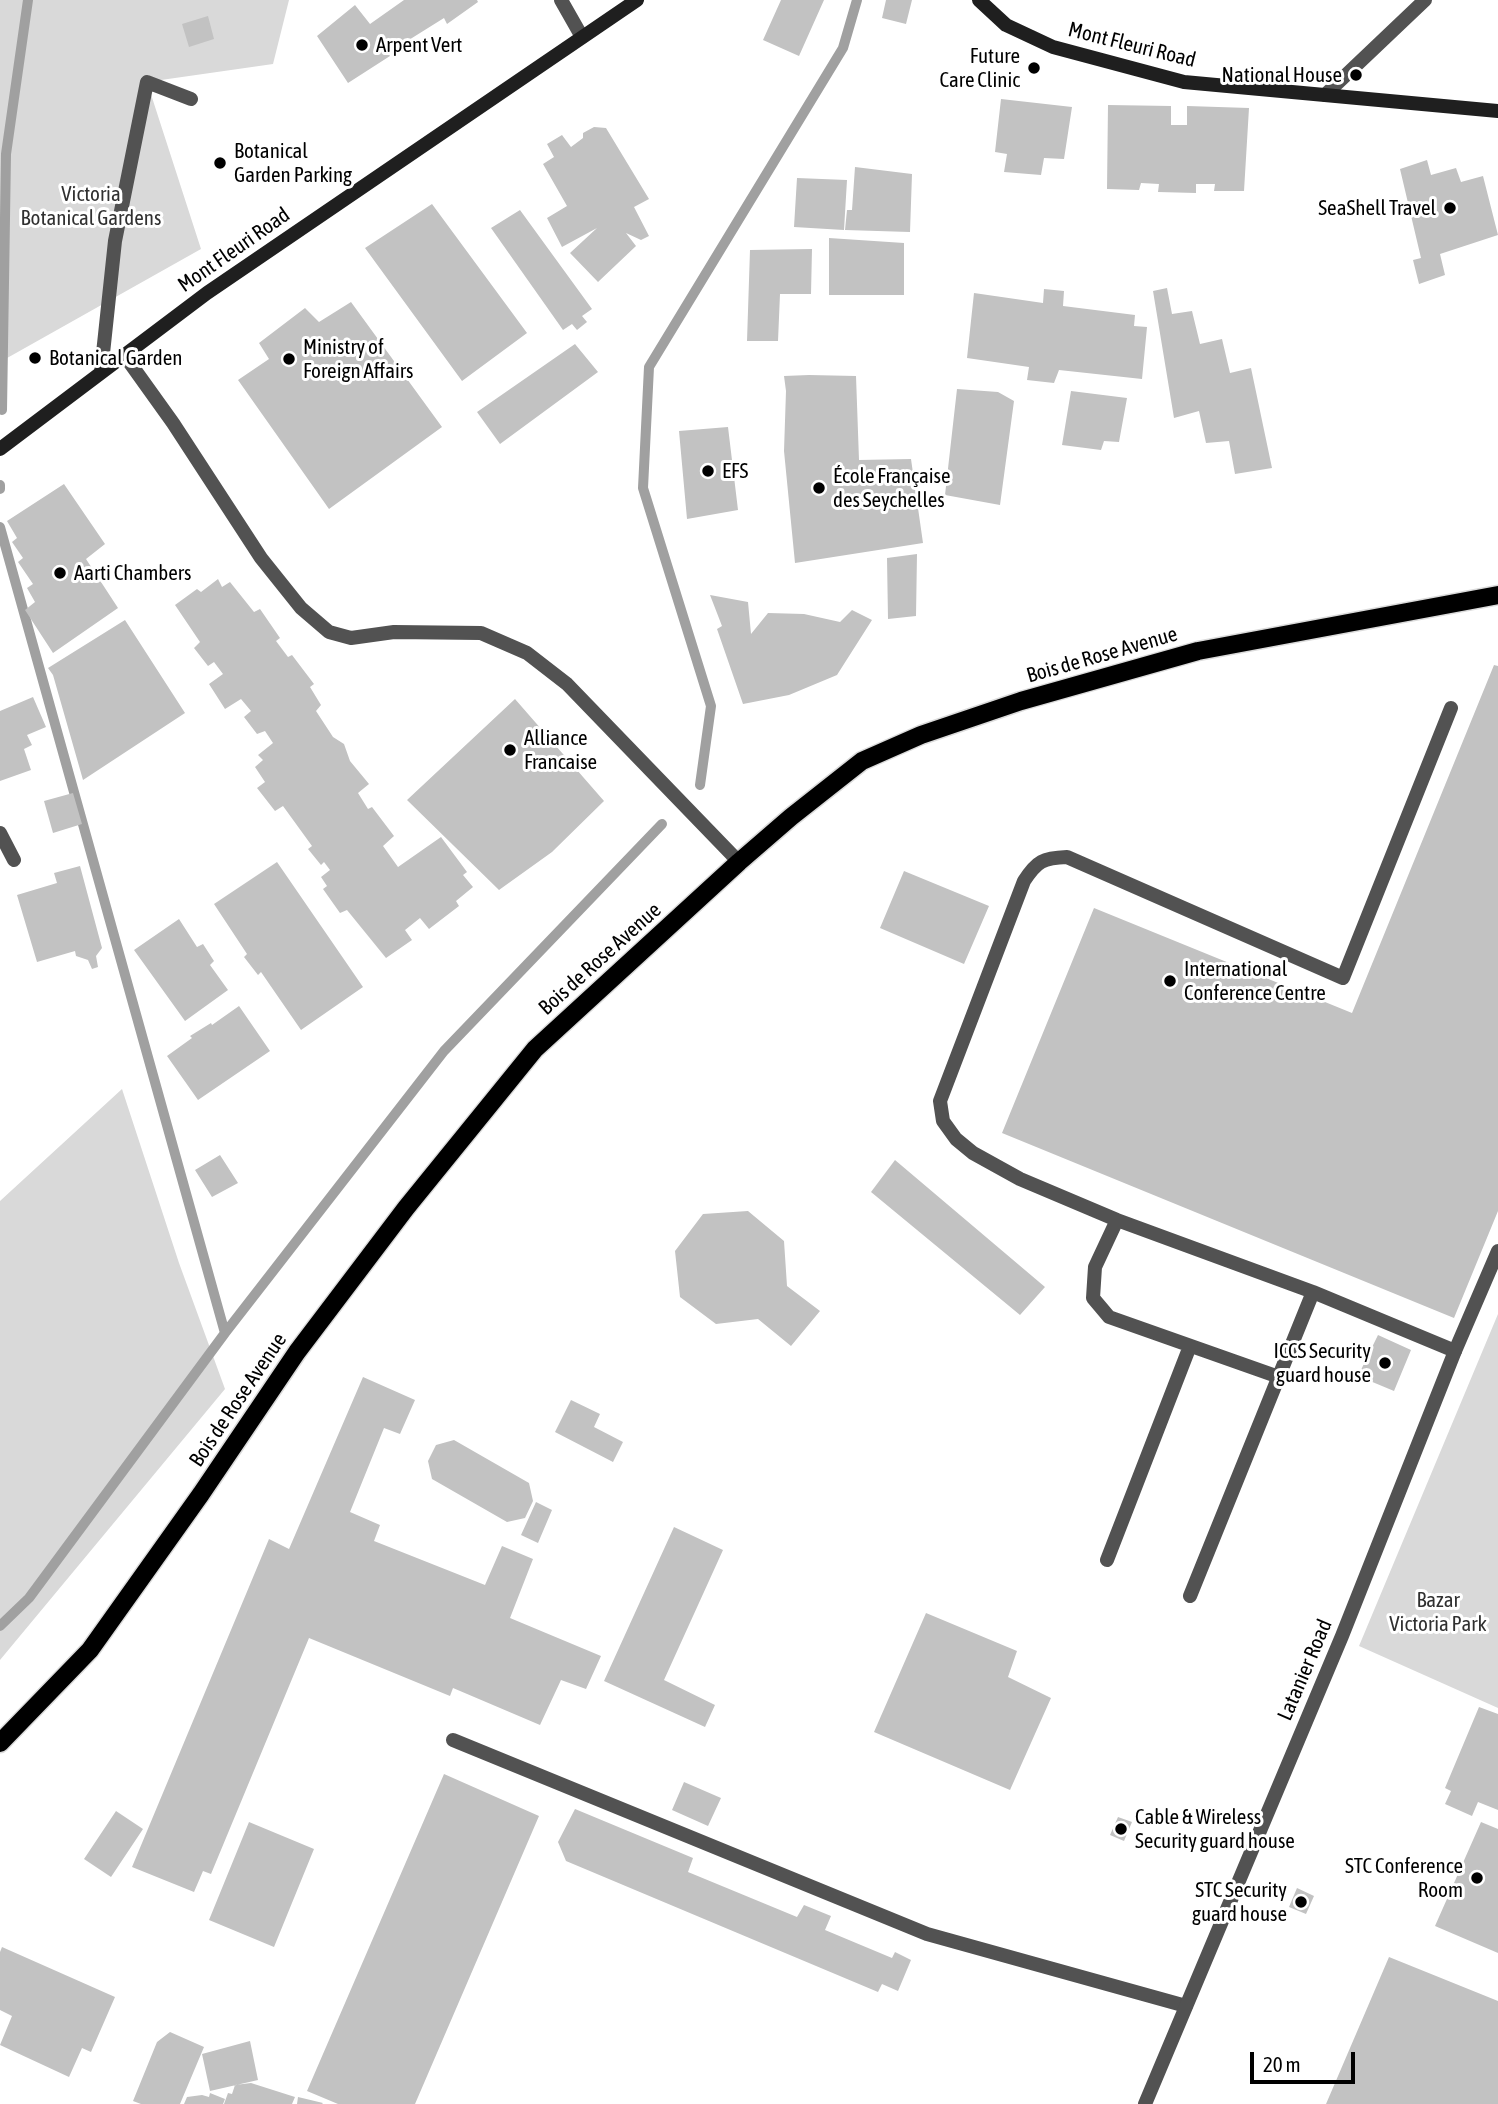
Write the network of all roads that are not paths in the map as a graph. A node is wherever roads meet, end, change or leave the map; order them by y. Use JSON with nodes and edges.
{"nodes":[{"id":1,"x":561,"y":0,"type":"edge"},
{"id":2,"x":637,"y":0,"type":"edge"},
{"id":3,"x":979,"y":0,"type":"edge"},
{"id":4,"x":1426,"y":0,"type":"edge"},
{"id":5,"x":582,"y":37,"type":"junction"},
{"id":6,"x":1325,"y":95,"type":"junction"},
{"id":7,"x":191,"y":99,"type":"dead end"},
{"id":8,"x":1498,"y":111,"type":"edge"},
{"id":9,"x":125,"y":356,"type":"junction"},
{"id":10,"x":101,"y":372,"type":"junction"},
{"id":11,"x":0,"y":449,"type":"edge"},
{"id":12,"x":1498,"y":594,"type":"edge"},
{"id":13,"x":1451,"y":708,"type":"dead end"},
{"id":14,"x":0,"y":833,"type":"edge"},
{"id":15,"x":14,"y":860,"type":"dead end"},
{"id":16,"x":739,"y":862,"type":"junction"},
{"id":17,"x":1117,"y":1220,"type":"junction"},
{"id":18,"x":1498,"y":1251,"type":"edge"},
{"id":19,"x":1312,"y":1292,"type":"junction"},
{"id":20,"x":1190,"y":1346,"type":"junction"},
{"id":21,"x":1455,"y":1351,"type":"junction"},
{"id":22,"x":1279,"y":1377,"type":"junction"},
{"id":23,"x":1107,"y":1560,"type":"dead end"},
{"id":24,"x":1190,"y":1595,"type":"dead end"},
{"id":25,"x":453,"y":1740,"type":"dead end"},
{"id":26,"x":0,"y":1743,"type":"edge"},
{"id":27,"x":1186,"y":2006,"type":"junction"},
{"id":28,"x":1145,"y":2104,"type":"edge"}],
"edges":[{"from":1,"to":5,"type":"street"},
{"from":2,"to":5,"type":"main road","name":"Mont Fleuri Road"},
{"from":3,"to":6,"type":"main road","name":"Mont Fleuri Road"},
{"from":4,"to":6,"type":"street"},
{"from":5,"to":9,"type":"main road","name":"Mont Fleuri Road"},
{"from":6,"to":8,"type":"main road","name":"Mont Fleuri Road"},
{"from":7,"to":10,"type":"street"},
{"from":9,"to":10,"type":"main road","name":"Mont Fleuri Road"},
{"from":9,"to":16,"type":"street"},
{"from":10,"to":11,"type":"main road","name":"Mont Fleuri Road"},
{"from":12,"to":16,"type":"main road","name":"Bois de Rose Avenue"},
{"from":13,"to":17,"type":"street"},
{"from":14,"to":15,"type":"street"},
{"from":16,"to":26,"type":"main road","name":"Bois de Rose Avenue"},
{"from":17,"to":19,"type":"street"},
{"from":17,"to":20,"type":"street"},
{"from":18,"to":21,"type":"street","name":"Latanier Road"},
{"from":19,"to":21,"type":"street"},
{"from":19,"to":22,"type":"street"},
{"from":20,"to":22,"type":"street"},
{"from":20,"to":23,"type":"street"},
{"from":21,"to":27,"type":"street","name":"Latanier Road"},
{"from":22,"to":24,"type":"street"},
{"from":25,"to":27,"type":"street"},
{"from":27,"to":28,"type":"street","name":"Latanier Road"}]}
